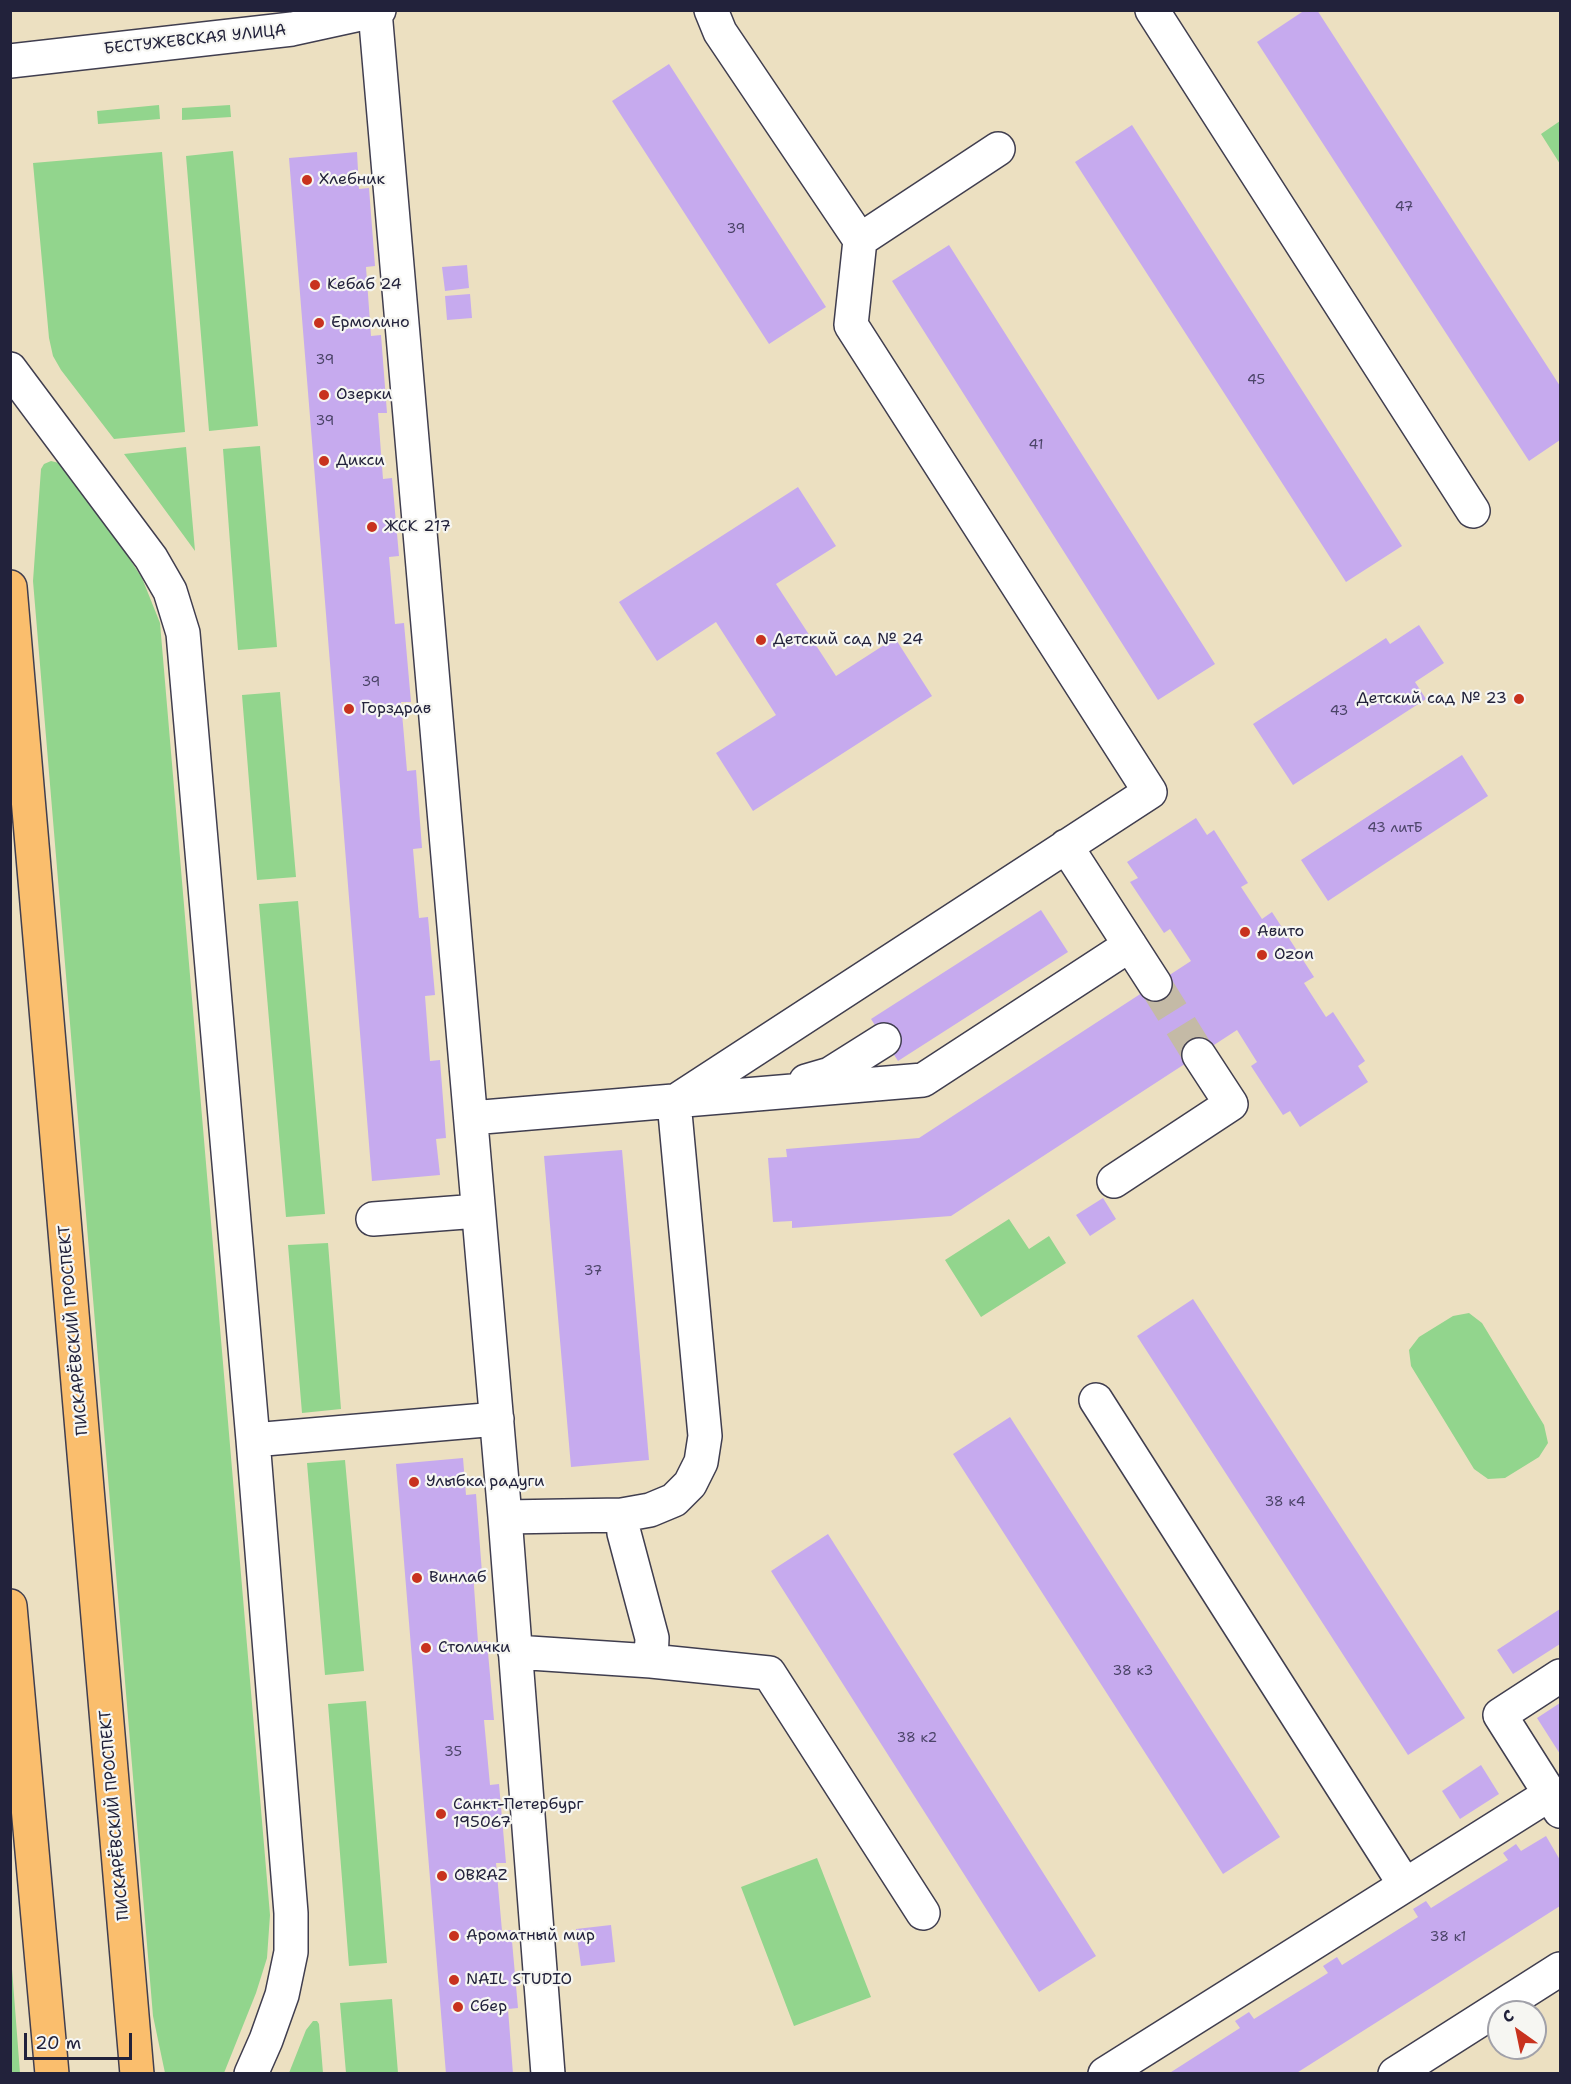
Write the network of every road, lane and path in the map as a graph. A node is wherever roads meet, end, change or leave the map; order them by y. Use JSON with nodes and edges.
{"nodes":[{"id":1,"x":711,"y":10,"type":"edge"},
{"id":2,"x":1152,"y":10,"type":"edge"},
{"id":3,"x":377,"y":11,"type":"edge"},
{"id":4,"x":10,"y":61,"type":"edge"},
{"id":5,"x":998,"y":149,"type":"dead end"},
{"id":6,"x":860,"y":240,"type":"junction"},
{"id":7,"x":10,"y":369,"type":"edge"},
{"id":8,"x":1473,"y":511,"type":"dead end"},
{"id":9,"x":10,"y":587,"type":"edge"},
{"id":10,"x":1066,"y":846,"type":"junction"},
{"id":11,"x":1130,"y":945,"type":"junction"},
{"id":12,"x":1155,"y":984,"type":"tunnel mouth"},
{"id":13,"x":884,"y":1040,"type":"dead end"},
{"id":14,"x":1199,"y":1054,"type":"tunnel mouth"},
{"id":15,"x":761,"y":1094,"type":"junction"},
{"id":16,"x":674,"y":1102,"type":"junction"},
{"id":17,"x":471,"y":1118,"type":"junction"},
{"id":18,"x":1114,"y":1181,"type":"dead end"},
{"id":19,"x":478,"y":1211,"type":"junction"},
{"id":20,"x":374,"y":1220,"type":"dead end"},
{"id":21,"x":1096,"y":1400,"type":"dead end"},
{"id":22,"x":497,"y":1419,"type":"junction"},
{"id":23,"x":253,"y":1440,"type":"junction"},
{"id":24,"x":622,"y":1515,"type":"junction"},
{"id":25,"x":505,"y":1517,"type":"junction"},
{"id":26,"x":10,"y":1606,"type":"edge"},
{"id":27,"x":515,"y":1652,"type":"junction"},
{"id":28,"x":651,"y":1660,"type":"junction"},
{"id":29,"x":1560,"y":1676,"type":"edge"},
{"id":30,"x":1555,"y":1802,"type":"edge"},
{"id":31,"x":1405,"y":1885,"type":"junction"},
{"id":32,"x":923,"y":1913,"type":"dead end"},
{"id":33,"x":1560,"y":1969,"type":"edge"},
{"id":34,"x":52,"y":2073,"type":"edge"},
{"id":35,"x":137,"y":2073,"type":"edge"},
{"id":36,"x":251,"y":2073,"type":"edge"},
{"id":37,"x":548,"y":2073,"type":"edge"},
{"id":38,"x":1105,"y":2073,"type":"edge"},
{"id":39,"x":1395,"y":2073,"type":"edge"}],
"edges":[{"from":1,"to":6,"type":"street"},
{"from":2,"to":8,"type":"street"},
{"from":3,"to":4,"type":"street","name":"БЕСТУЖЕВСКАЯ УЛИЦА"},
{"from":3,"to":17,"type":"street"},
{"from":5,"to":6,"type":"street"},
{"from":6,"to":10,"type":"street"},
{"from":7,"to":23,"type":"street"},
{"from":9,"to":35,"type":"main road","name":"ПИСКАРЁВСКИЙ ПРОСПЕКТ"},
{"from":10,"to":11,"type":"street"},
{"from":10,"to":16,"type":"street"},
{"from":11,"to":12,"type":"street"},
{"from":11,"to":15,"type":"street"},
{"from":13,"to":15,"type":"street"},
{"from":14,"to":18,"type":"street"},
{"from":15,"to":16,"type":"street"},
{"from":16,"to":17,"type":"street"},
{"from":16,"to":24,"type":"street"},
{"from":17,"to":19,"type":"street"},
{"from":19,"to":20,"type":"street"},
{"from":19,"to":22,"type":"street"},
{"from":21,"to":31,"type":"street"},
{"from":22,"to":23,"type":"street"},
{"from":22,"to":25,"type":"street"},
{"from":23,"to":36,"type":"street"},
{"from":24,"to":25,"type":"street"},
{"from":24,"to":28,"type":"street"},
{"from":25,"to":27,"type":"street"},
{"from":26,"to":34,"type":"main road"},
{"from":27,"to":28,"type":"street"},
{"from":27,"to":37,"type":"street"},
{"from":28,"to":32,"type":"street"},
{"from":29,"to":30,"type":"street"},
{"from":30,"to":31,"type":"street"},
{"from":31,"to":38,"type":"street"},
{"from":33,"to":39,"type":"street"}]}
